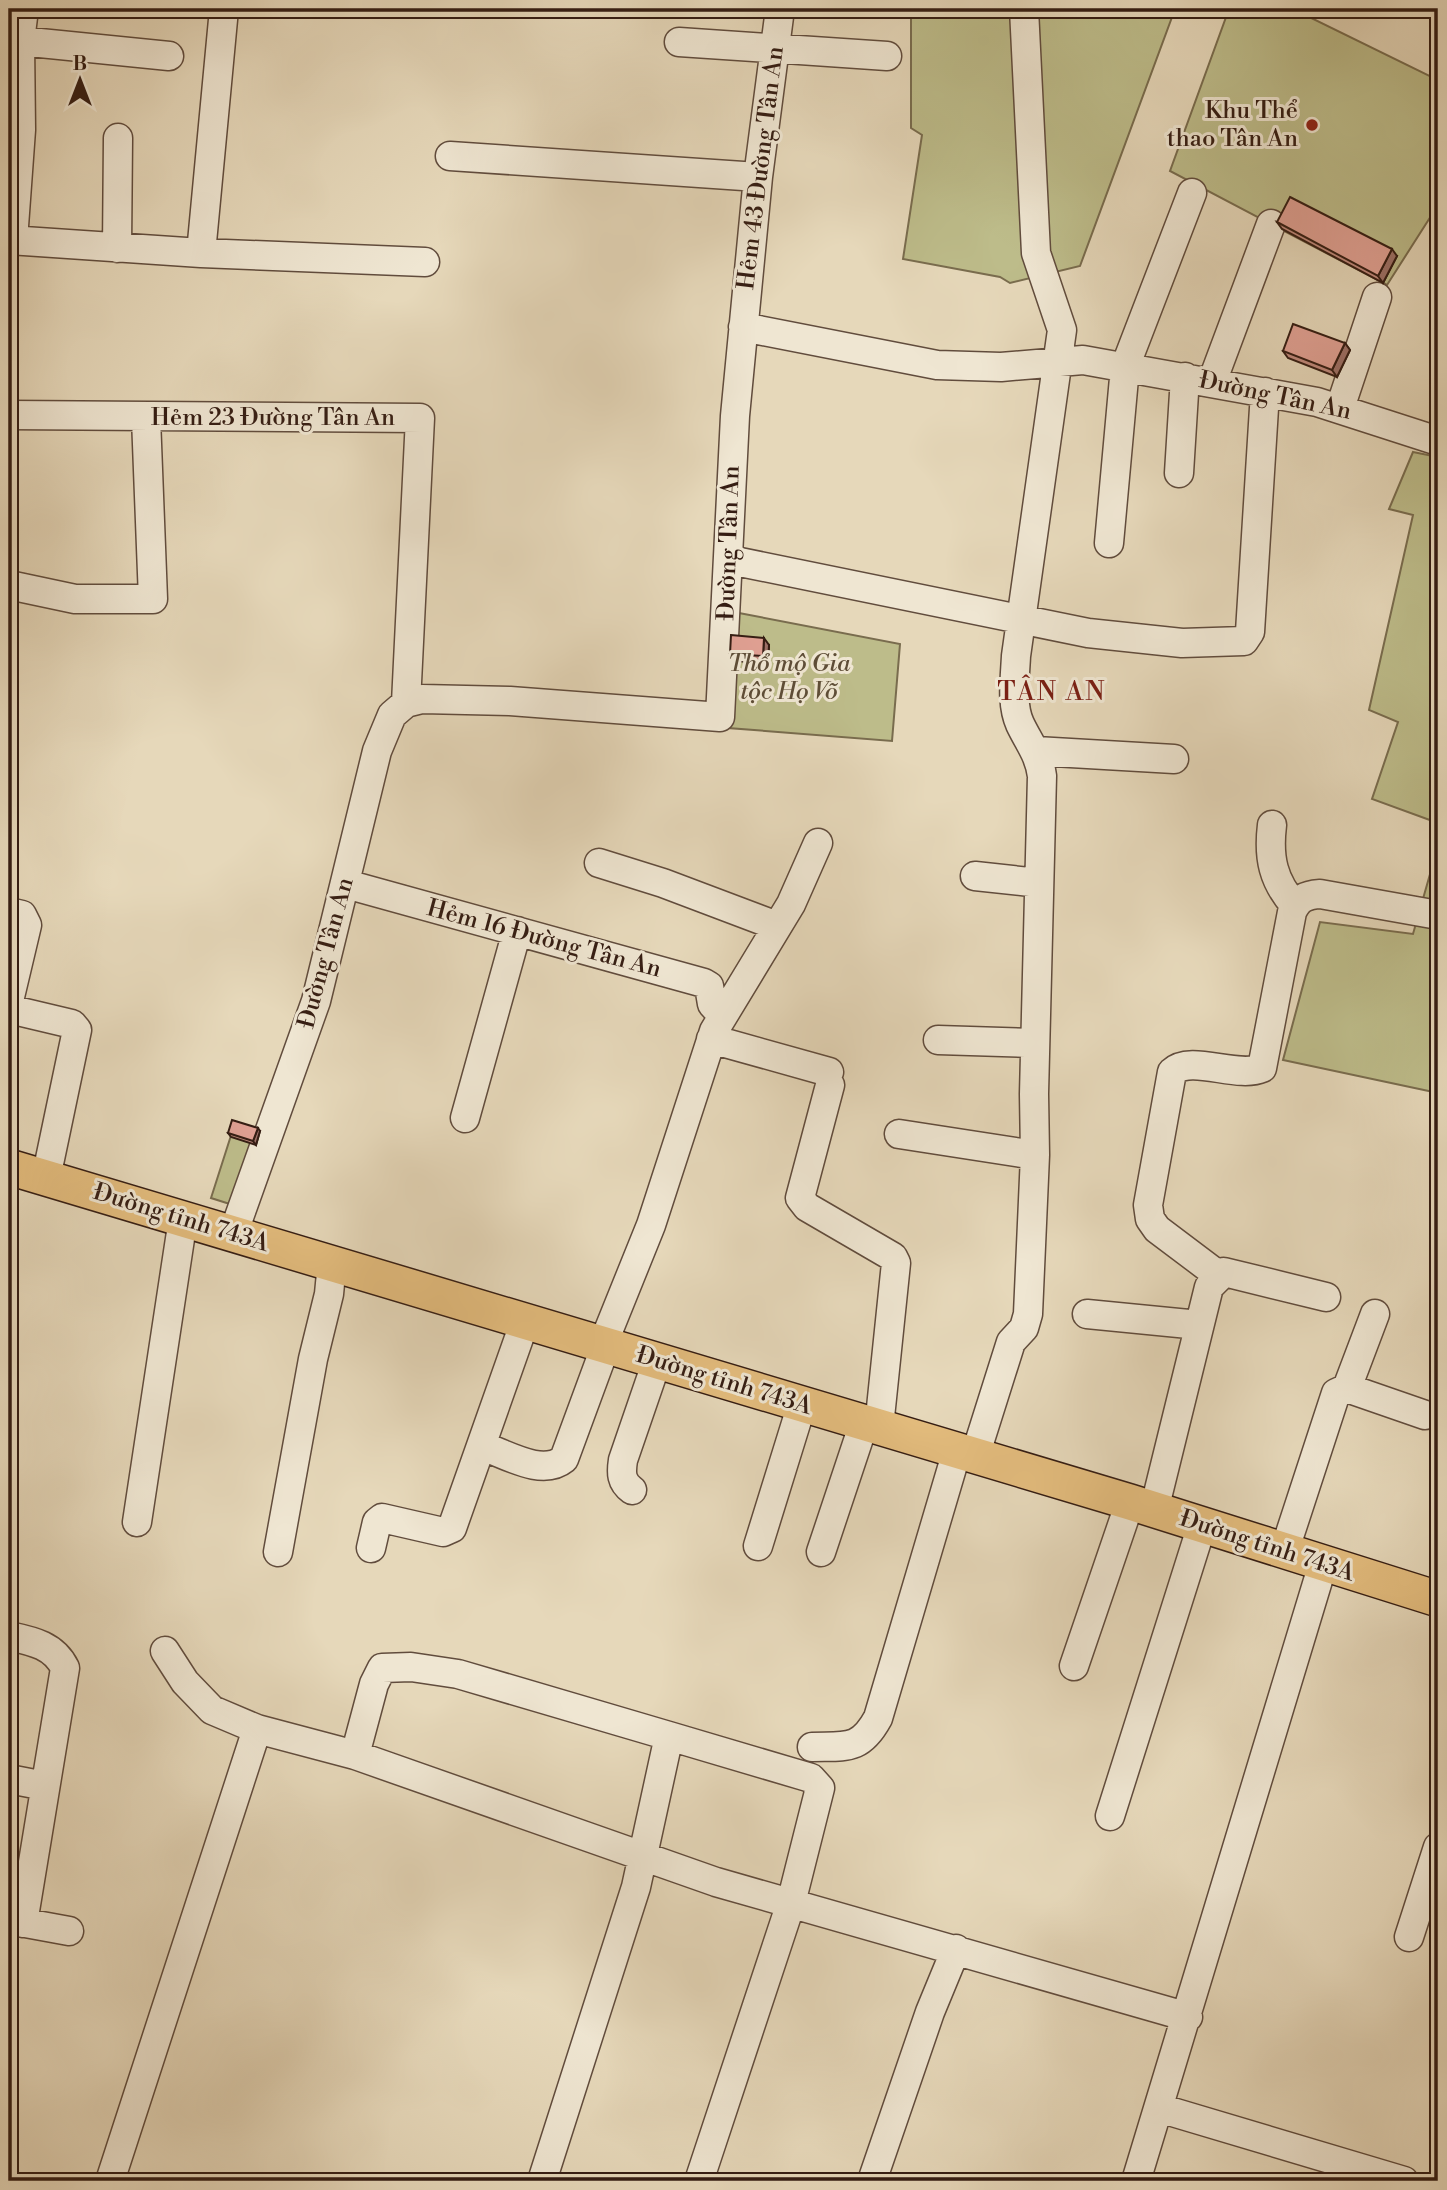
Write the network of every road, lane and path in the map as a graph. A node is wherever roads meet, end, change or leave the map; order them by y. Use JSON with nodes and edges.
{"nodes":[{"id":1,"x":24,"y":9,"type":"edge"},
{"id":2,"x":225,"y":9,"type":"edge"},
{"id":3,"x":780,"y":9,"type":"edge"},
{"id":4,"x":1024,"y":9,"type":"edge"},
{"id":5,"x":20,"y":41,"type":"junction"},
{"id":6,"x":679,"y":42,"type":"dead end"},
{"id":7,"x":775,"y":49,"type":"junction"},
{"id":8,"x":887,"y":56,"type":"dead end"},
{"id":9,"x":169,"y":57,"type":"dead end"},
{"id":10,"x":118,"y":138,"type":"dead end"},
{"id":11,"x":450,"y":156,"type":"dead end"},
{"id":12,"x":758,"y":177,"type":"junction"},
{"id":13,"x":1192,"y":193,"type":"dead end"},
{"id":14,"x":1271,"y":224,"type":"dead end"},
{"id":15,"x":11,"y":240,"type":"edge"},
{"id":16,"x":117,"y":248,"type":"junction"},
{"id":17,"x":201,"y":254,"type":"junction"},
{"id":18,"x":425,"y":262,"type":"dead end"},
{"id":19,"x":1377,"y":297,"type":"dead end"},
{"id":20,"x":743,"y":327,"type":"junction"},
{"id":21,"x":1058,"y":360,"type":"junction"},
{"id":22,"x":1125,"y":367,"type":"junction"},
{"id":23,"x":1185,"y":377,"type":"junction"},
{"id":24,"x":1212,"y":382,"type":"junction"},
{"id":25,"x":1265,"y":392,"type":"junction"},
{"id":26,"x":1340,"y":408,"type":"junction"},
{"id":27,"x":9,"y":415,"type":"edge"},
{"id":28,"x":146,"y":418,"type":"junction"},
{"id":29,"x":1438,"y":441,"type":"edge"},
{"id":30,"x":1179,"y":473,"type":"dead end"},
{"id":31,"x":1109,"y":542,"type":"dead end"},
{"id":32,"x":730,"y":560,"type":"junction"},
{"id":33,"x":9,"y":585,"type":"edge"},
{"id":34,"x":1020,"y":621,"type":"junction"},
{"id":35,"x":406,"y":703,"type":"junction"},
{"id":36,"x":1037,"y":751,"type":"junction"},
{"id":37,"x":1174,"y":759,"type":"dead end"},
{"id":38,"x":1272,"y":825,"type":"dead end"},
{"id":39,"x":818,"y":843,"type":"dead end"},
{"id":40,"x":599,"y":863,"type":"dead end"},
{"id":41,"x":975,"y":876,"type":"dead end"},
{"id":42,"x":1039,"y":883,"type":"junction"},
{"id":43,"x":346,"y":884,"type":"junction"},
{"id":44,"x":1295,"y":906,"type":"junction"},
{"id":45,"x":9,"y":912,"type":"edge"},
{"id":46,"x":1438,"y":915,"type":"edge"},
{"id":47,"x":777,"y":926,"type":"junction"},
{"id":48,"x":517,"y":931,"type":"junction"},
{"id":49,"x":9,"y":1003,"type":"edge"},
{"id":50,"x":717,"y":1027,"type":"junction"},
{"id":51,"x":939,"y":1040,"type":"dead end"},
{"id":52,"x":1035,"y":1043,"type":"junction"},
{"id":53,"x":465,"y":1118,"type":"dead end"},
{"id":54,"x":899,"y":1134,"type":"dead end"},
{"id":55,"x":1035,"y":1155,"type":"junction"},
{"id":56,"x":9,"y":1167,"type":"edge"},
{"id":57,"x":46,"y":1178,"type":"junction"},
{"id":58,"x":183,"y":1219,"type":"junction"},
{"id":59,"x":233,"y":1234,"type":"junction"},
{"id":60,"x":332,"y":1263,"type":"junction"},
{"id":61,"x":1218,"y":1275,"type":"junction"},
{"id":62,"x":1326,"y":1297,"type":"dead end"},
{"id":63,"x":1087,"y":1314,"type":"dead end"},
{"id":64,"x":1375,"y":1314,"type":"dead end"},
{"id":65,"x":526,"y":1321,"type":"junction"},
{"id":66,"x":1199,"y":1325,"type":"junction"},
{"id":67,"x":604,"y":1345,"type":"junction"},
{"id":68,"x":657,"y":1361,"type":"junction"},
{"id":69,"x":1347,"y":1388,"type":"junction"},
{"id":70,"x":802,"y":1404,"type":"junction"},
{"id":71,"x":1425,"y":1415,"type":"dead end"},
{"id":72,"x":872,"y":1425,"type":"junction"},
{"id":73,"x":482,"y":1446,"type":"junction"},
{"id":74,"x":966,"y":1453,"type":"junction"},
{"id":75,"x":632,"y":1490,"type":"dead end"},
{"id":76,"x":1142,"y":1506,"type":"junction"},
{"id":77,"x":137,"y":1521,"type":"dead end"},
{"id":78,"x":1202,"y":1525,"type":"junction"},
{"id":79,"x":758,"y":1546,"type":"dead end"},
{"id":80,"x":371,"y":1548,"type":"dead end"},
{"id":81,"x":278,"y":1552,"type":"dead end"},
{"id":82,"x":821,"y":1552,"type":"dead end"},
{"id":83,"x":1284,"y":1552,"type":"junction"},
{"id":84,"x":1323,"y":1564,"type":"junction"},
{"id":85,"x":1438,"y":1600,"type":"edge"},
{"id":86,"x":9,"y":1636,"type":"edge"},
{"id":87,"x":165,"y":1651,"type":"dead end"},
{"id":88,"x":1074,"y":1666,"type":"dead end"},
{"id":89,"x":257,"y":1729,"type":"junction"},
{"id":90,"x":669,"y":1736,"type":"junction"},
{"id":91,"x":812,"y":1747,"type":"dead end"},
{"id":92,"x":355,"y":1755,"type":"junction"},
{"id":93,"x":9,"y":1779,"type":"edge"},
{"id":94,"x":46,"y":1786,"type":"junction"},
{"id":95,"x":1110,"y":1816,"type":"dead end"},
{"id":96,"x":1438,"y":1847,"type":"edge"},
{"id":97,"x":641,"y":1857,"type":"junction"},
{"id":98,"x":791,"y":1903,"type":"junction"},
{"id":99,"x":16,"y":1921,"type":"edge"},
{"id":100,"x":69,"y":1931,"type":"dead end"},
{"id":101,"x":1409,"y":1937,"type":"dead end"},
{"id":102,"x":956,"y":1949,"type":"junction"},
{"id":103,"x":1188,"y":2017,"type":"junction"},
{"id":104,"x":1159,"y":2108,"type":"junction"},
{"id":105,"x":110,"y":2181,"type":"edge"},
{"id":106,"x":542,"y":2181,"type":"edge"},
{"id":107,"x":699,"y":2181,"type":"edge"},
{"id":108,"x":872,"y":2181,"type":"edge"},
{"id":109,"x":1136,"y":2181,"type":"edge"},
{"id":110,"x":1404,"y":2181,"type":"edge"}],
"edges":[{"from":1,"to":5,"type":"street"},
{"from":2,"to":17,"type":"street"},
{"from":3,"to":7,"type":"street","name":"Hẻm 43 Đường Tân An"},
{"from":4,"to":21,"type":"street"},
{"from":5,"to":9,"type":"street"},
{"from":5,"to":15,"type":"street"},
{"from":6,"to":7,"type":"street"},
{"from":7,"to":8,"type":"street"},
{"from":7,"to":12,"type":"street","name":"Hẻm 43 Đường Tân An"},
{"from":10,"to":16,"type":"street"},
{"from":11,"to":12,"type":"street"},
{"from":12,"to":20,"type":"street","name":"Hẻm 43 Đường Tân An"},
{"from":13,"to":22,"type":"street"},
{"from":14,"to":24,"type":"street"},
{"from":15,"to":16,"type":"street"},
{"from":16,"to":17,"type":"street"},
{"from":17,"to":18,"type":"street"},
{"from":19,"to":26,"type":"street"},
{"from":20,"to":21,"type":"street","name":"Đường Tân An"},
{"from":20,"to":32,"type":"street","name":"Đường Tân An"},
{"from":21,"to":22,"type":"street","name":"Đường Tân An"},
{"from":21,"to":34,"type":"street"},
{"from":22,"to":23,"type":"street","name":"Đường Tân An"},
{"from":22,"to":31,"type":"street"},
{"from":23,"to":24,"type":"street","name":"Đường Tân An"},
{"from":23,"to":30,"type":"street"},
{"from":24,"to":25,"type":"street","name":"Đường Tân An"},
{"from":25,"to":26,"type":"street","name":"Đường Tân An"},
{"from":25,"to":34,"type":"street"},
{"from":26,"to":29,"type":"street","name":"Đường Tân An"},
{"from":27,"to":28,"type":"street","name":"Hẻm 23 Đường Tân An"},
{"from":28,"to":33,"type":"street"},
{"from":28,"to":35,"type":"street","name":"Hẻm 23 Đường Tân An"},
{"from":32,"to":34,"type":"street"},
{"from":32,"to":35,"type":"street","name":"Đường Tân An"},
{"from":34,"to":36,"type":"street"},
{"from":35,"to":43,"type":"street","name":"Đường Tân An"},
{"from":36,"to":37,"type":"street"},
{"from":36,"to":42,"type":"street"},
{"from":38,"to":44,"type":"street"},
{"from":39,"to":47,"type":"street"},
{"from":40,"to":47,"type":"street"},
{"from":41,"to":42,"type":"street"},
{"from":42,"to":52,"type":"street"},
{"from":43,"to":48,"type":"street","name":"Hẻm 16 Đường Tân An"},
{"from":43,"to":59,"type":"street","name":"Đường Tân An"},
{"from":44,"to":46,"type":"street"},
{"from":44,"to":61,"type":"street"},
{"from":45,"to":49,"type":"street"},
{"from":47,"to":50,"type":"street"},
{"from":48,"to":50,"type":"street","name":"Hẻm 16 Đường Tân An"},
{"from":48,"to":53,"type":"street"},
{"from":49,"to":57,"type":"street"},
{"from":50,"to":67,"type":"street"},
{"from":50,"to":72,"type":"street"},
{"from":51,"to":52,"type":"street"},
{"from":52,"to":55,"type":"street"},
{"from":54,"to":55,"type":"street"},
{"from":55,"to":74,"type":"street"},
{"from":56,"to":57,"type":"main road","name":"Đường tỉnh 743A"},
{"from":57,"to":58,"type":"main road","name":"Đường tỉnh 743A"},
{"from":58,"to":59,"type":"main road","name":"Đường tỉnh 743A"},
{"from":58,"to":77,"type":"street"},
{"from":59,"to":60,"type":"main road","name":"Đường tỉnh 743A"},
{"from":60,"to":65,"type":"main road","name":"Đường tỉnh 743A"},
{"from":60,"to":81,"type":"street"},
{"from":61,"to":62,"type":"street"},
{"from":61,"to":66,"type":"street"},
{"from":63,"to":66,"type":"street"},
{"from":64,"to":69,"type":"street"},
{"from":65,"to":67,"type":"main road","name":"Đường tỉnh 743A"},
{"from":65,"to":73,"type":"street"},
{"from":66,"to":76,"type":"street"},
{"from":67,"to":68,"type":"main road","name":"Đường tỉnh 743A"},
{"from":67,"to":73,"type":"street"},
{"from":68,"to":70,"type":"main road","name":"Đường tỉnh 743A"},
{"from":68,"to":75,"type":"street"},
{"from":69,"to":71,"type":"street"},
{"from":69,"to":83,"type":"street"},
{"from":70,"to":72,"type":"main road","name":"Đường tỉnh 743A"},
{"from":70,"to":79,"type":"street"},
{"from":72,"to":74,"type":"main road","name":"Đường tỉnh 743A"},
{"from":72,"to":82,"type":"street"},
{"from":73,"to":80,"type":"street"},
{"from":74,"to":76,"type":"main road","name":"Đường tỉnh 743A"},
{"from":74,"to":91,"type":"street"},
{"from":76,"to":78,"type":"main road","name":"Đường tỉnh 743A"},
{"from":76,"to":88,"type":"street"},
{"from":78,"to":83,"type":"main road","name":"Đường tỉnh 743A"},
{"from":78,"to":95,"type":"street"},
{"from":83,"to":84,"type":"main road","name":"Đường tỉnh 743A"},
{"from":84,"to":85,"type":"main road","name":"Đường tỉnh 743A"},
{"from":84,"to":103,"type":"street"},
{"from":86,"to":94,"type":"street"},
{"from":87,"to":89,"type":"street"},
{"from":89,"to":92,"type":"street"},
{"from":89,"to":105,"type":"street"},
{"from":90,"to":92,"type":"street"},
{"from":90,"to":97,"type":"street"},
{"from":90,"to":98,"type":"street"},
{"from":92,"to":97,"type":"street"},
{"from":93,"to":94,"type":"street"},
{"from":94,"to":99,"type":"street"},
{"from":96,"to":101,"type":"street"},
{"from":97,"to":98,"type":"street"},
{"from":97,"to":106,"type":"street"},
{"from":98,"to":102,"type":"street"},
{"from":98,"to":107,"type":"street"},
{"from":99,"to":100,"type":"street"},
{"from":102,"to":103,"type":"street"},
{"from":102,"to":108,"type":"street"},
{"from":103,"to":104,"type":"street"},
{"from":104,"to":109,"type":"street"},
{"from":104,"to":110,"type":"street"}]}
